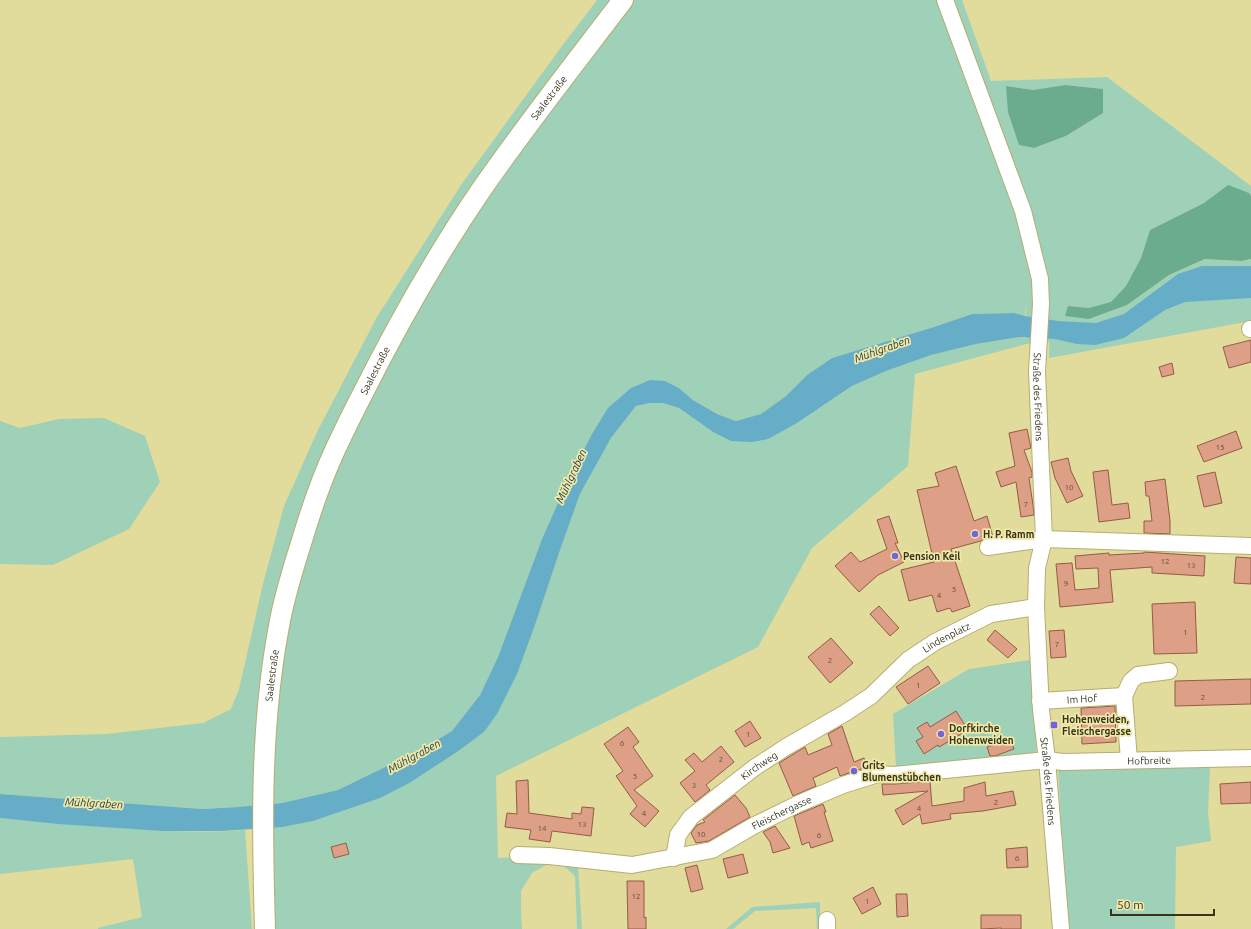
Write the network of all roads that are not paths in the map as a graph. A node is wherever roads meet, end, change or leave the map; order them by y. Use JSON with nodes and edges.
{"nodes":[{"id":1,"x":623,"y":0,"type":"edge"},
{"id":2,"x":944,"y":0,"type":"edge"},
{"id":3,"x":1044,"y":539,"type":"junction"},
{"id":4,"x":1251,"y":546,"type":"edge"},
{"id":5,"x":988,"y":547,"type":"dead end"},
{"id":6,"x":1036,"y":607,"type":"junction"},
{"id":7,"x":1169,"y":671,"type":"dead end"},
{"id":8,"x":871,"y":696,"type":"joint"},
{"id":9,"x":1124,"y":696,"type":"junction"},
{"id":10,"x":1040,"y":701,"type":"junction"},
{"id":11,"x":1251,"y":758,"type":"edge"},
{"id":12,"x":1047,"y":760,"type":"junction"},
{"id":13,"x":1129,"y":760,"type":"junction"},
{"id":14,"x":518,"y":855,"type":"dead end"},
{"id":15,"x":674,"y":858,"type":"junction"},
{"id":16,"x":265,"y":929,"type":"edge"},
{"id":17,"x":1061,"y":929,"type":"edge"}],
"edges":[{"from":1,"to":16,"type":"street","name":"Saalestraße"},
{"from":2,"to":3,"type":"street","name":"Straße des Friedens"},
{"from":3,"to":4,"type":"street"},
{"from":3,"to":5,"type":"street"},
{"from":3,"to":6,"type":"street","name":"Straße des Friedens"},
{"from":6,"to":8,"type":"street","name":"Lindenplatz"},
{"from":6,"to":10,"type":"street","name":"Straße des Friedens"},
{"from":7,"to":9,"type":"street"},
{"from":8,"to":15,"type":"street","name":"Kirchweg"},
{"from":9,"to":10,"type":"street","name":"Im Hof"},
{"from":9,"to":13,"type":"street"},
{"from":10,"to":12,"type":"street","name":"Straße des Friedens"},
{"from":11,"to":13,"type":"street","name":"Hofbreite"},
{"from":12,"to":13,"type":"street","name":"Hofbreite"},
{"from":12,"to":15,"type":"street","name":"Fleischergasse"},
{"from":12,"to":17,"type":"street","name":"Straße des Friedens"},
{"from":14,"to":15,"type":"street","name":"Fleischergasse"}]}
